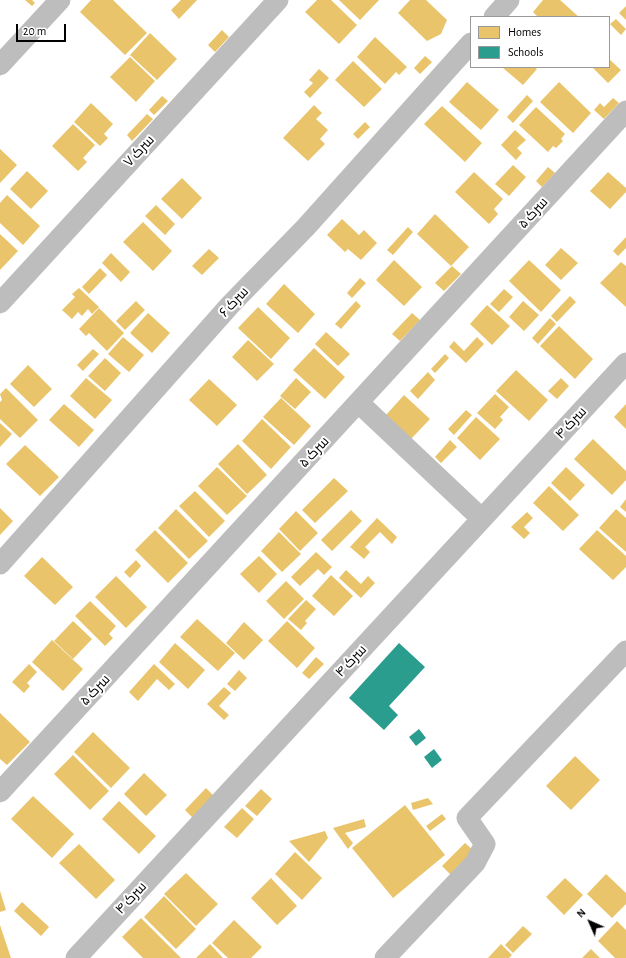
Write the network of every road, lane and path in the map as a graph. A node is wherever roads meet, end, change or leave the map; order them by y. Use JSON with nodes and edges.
{"nodes":[{"id":1,"x":60,"y":0,"type":"edge"},
{"id":2,"x":278,"y":0,"type":"edge"},
{"id":3,"x":509,"y":0,"type":"edge"},
{"id":4,"x":495,"y":16,"type":"edge"},
{"id":5,"x":470,"y":44,"type":"edge"},
{"id":6,"x":0,"y":65,"type":"edge"},
{"id":7,"x":626,"y":111,"type":"edge"},
{"id":8,"x":0,"y":302,"type":"edge"},
{"id":9,"x":626,"y":363,"type":"edge"},
{"id":10,"x":359,"y":403,"type":"junction"},
{"id":11,"x":482,"y":519,"type":"junction"},
{"id":12,"x":0,"y":564,"type":"edge"},
{"id":13,"x":626,"y":651,"type":"edge"},
{"id":14,"x":0,"y":792,"type":"edge"},
{"id":15,"x":76,"y":958,"type":"edge"},
{"id":16,"x":384,"y":958,"type":"edge"}],
"edges":[{"from":1,"to":6,"type":"street"},
{"from":2,"to":8,"type":"street","name":"سرک ۷"},
{"from":3,"to":4,"type":"street"},
{"from":5,"to":12,"type":"street","name":"سرک ۶"},
{"from":7,"to":10,"type":"street","name":"سرک ۵"},
{"from":9,"to":11,"type":"street","name":"سرک ۴"},
{"from":10,"to":11,"type":"street"},
{"from":10,"to":14,"type":"street","name":"سرک ۵"},
{"from":11,"to":15,"type":"street","name":"سرک ۴"},
{"from":13,"to":16,"type":"street"}]}
